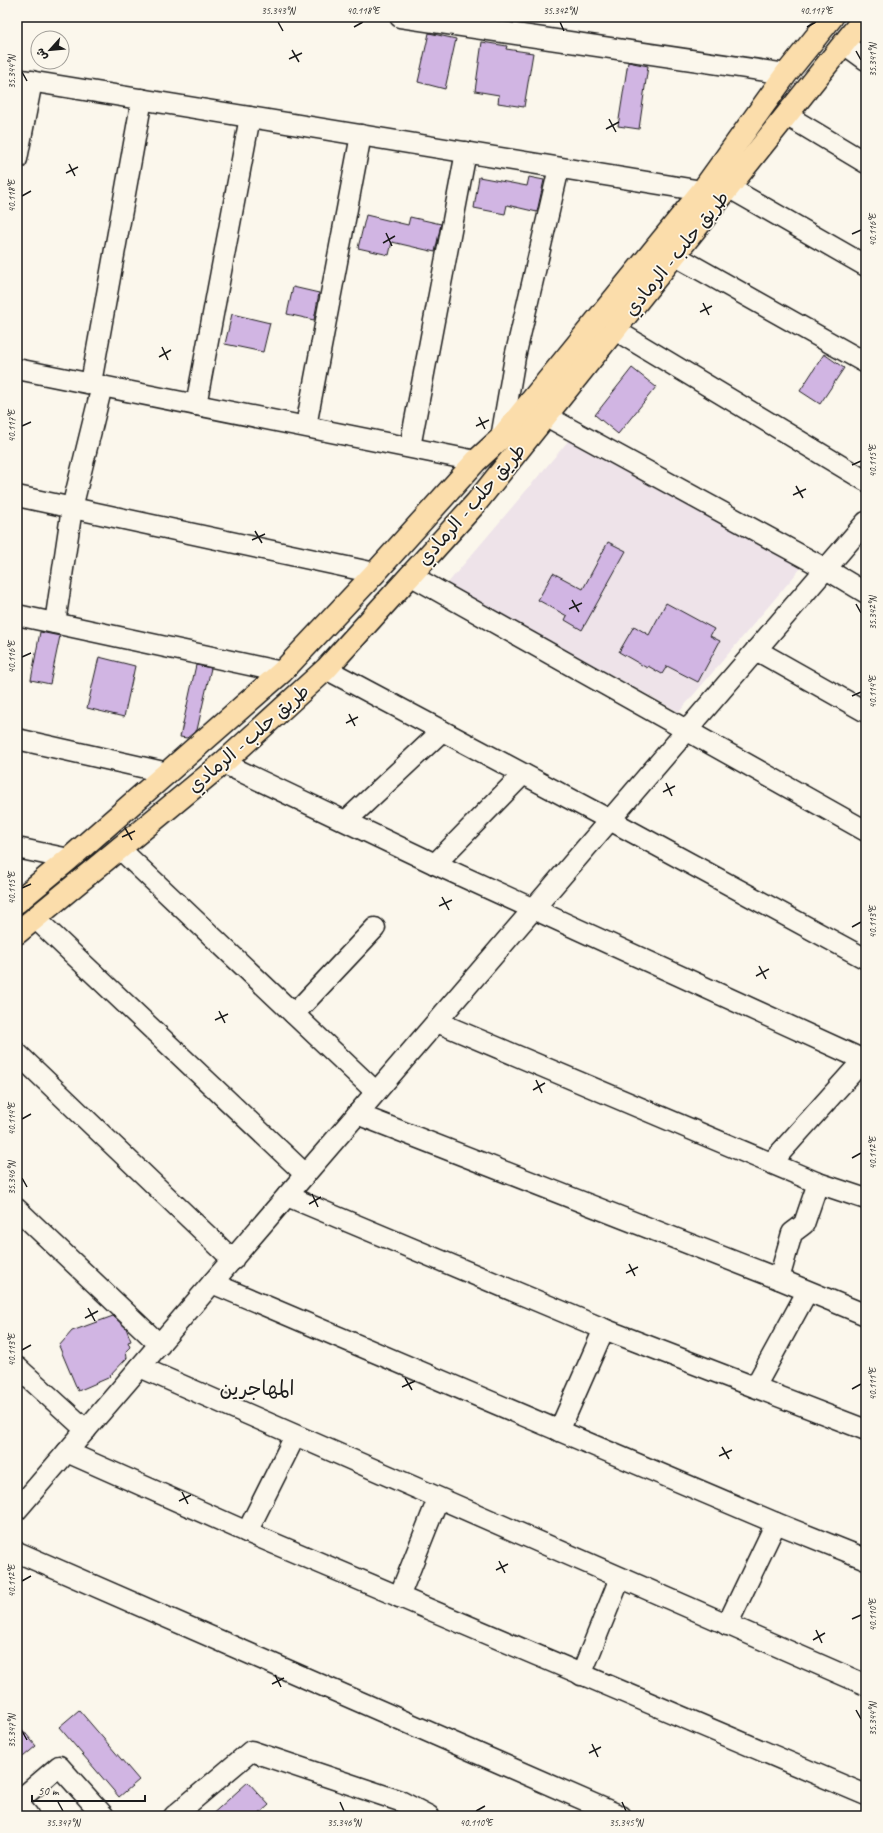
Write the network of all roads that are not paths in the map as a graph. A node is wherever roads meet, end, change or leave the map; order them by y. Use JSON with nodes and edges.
{"nodes":[{"id":1,"x":400,"y":17,"type":"edge"},
{"id":2,"x":832,"y":17,"type":"edge"},
{"id":3,"x":865,"y":17,"type":"edge"},
{"id":4,"x":844,"y":44,"type":"junction"},
{"id":5,"x":866,"y":60,"type":"edge"},
{"id":6,"x":786,"y":74,"type":"junction"},
{"id":7,"x":24,"y":80,"type":"edge"},
{"id":8,"x":142,"y":99,"type":"junction"},
{"id":9,"x":786,"y":116,"type":"junction"},
{"id":10,"x":250,"y":117,"type":"junction"},
{"id":11,"x":362,"y":135,"type":"junction"},
{"id":12,"x":466,"y":152,"type":"junction"},
{"id":13,"x":17,"y":158,"type":"edge"},
{"id":14,"x":866,"y":163,"type":"edge"},
{"id":15,"x":560,"y":168,"type":"junction"},
{"id":16,"x":728,"y":188,"type":"junction"},
{"id":17,"x":702,"y":191,"type":"junction"},
{"id":18,"x":674,"y":255,"type":"junction"},
{"id":19,"x":866,"y":266,"type":"edge"},
{"id":20,"x":615,"y":330,"type":"junction"},
{"id":21,"x":866,"y":363,"type":"edge"},
{"id":22,"x":17,"y":369,"type":"edge"},
{"id":23,"x":96,"y":385,"type":"junction"},
{"id":24,"x":196,"y":405,"type":"junction"},
{"id":25,"x":546,"y":416,"type":"junction"},
{"id":26,"x":306,"y":426,"type":"junction"},
{"id":27,"x":501,"y":438,"type":"junction"},
{"id":28,"x":410,"y":448,"type":"junction"},
{"id":29,"x":476,"y":461,"type":"junction"},
{"id":30,"x":866,"y":481,"type":"edge"},
{"id":31,"x":17,"y":496,"type":"edge"},
{"id":32,"x":72,"y":508,"type":"junction"},
{"id":33,"x":866,"y":522,"type":"edge"},
{"id":34,"x":826,"y":569,"type":"junction"},
{"id":35,"x":375,"y":573,"type":"junction"},
{"id":36,"x":410,"y":575,"type":"junction"},
{"id":37,"x":866,"y":593,"type":"edge"},
{"id":38,"x":17,"y":614,"type":"edge"},
{"id":39,"x":56,"y":623,"type":"junction"},
{"id":40,"x":756,"y":650,"type":"junction"},
{"id":41,"x":326,"y":669,"type":"junction"},
{"id":42,"x":282,"y":672,"type":"junction"},
{"id":43,"x":866,"y":712,"type":"edge"},
{"id":44,"x":687,"y":729,"type":"junction"},
{"id":45,"x":442,"y":731,"type":"junction"},
{"id":46,"x":17,"y":739,"type":"edge"},
{"id":47,"x":222,"y":763,"type":"junction"},
{"id":48,"x":168,"y":773,"type":"junction"},
{"id":49,"x":523,"y":774,"type":"junction"},
{"id":50,"x":610,"y":820,"type":"junction"},
{"id":51,"x":346,"y":821,"type":"junction"},
{"id":52,"x":866,"y":831,"type":"edge"},
{"id":53,"x":17,"y":848,"type":"edge"},
{"id":54,"x":119,"y":848,"type":"junction"},
{"id":55,"x":69,"y":859,"type":"junction"},
{"id":56,"x":435,"y":864,"type":"junction"},
{"id":57,"x":17,"y":902,"type":"edge"},
{"id":58,"x":534,"y":908,"type":"junction"},
{"id":59,"x":34,"y":918,"type":"junction"},
{"id":60,"x":375,"y":928,"type":"dead end"},
{"id":61,"x":17,"y":933,"type":"edge"},
{"id":62,"x":866,"y":959,"type":"edge"},
{"id":63,"x":294,"y":1014,"type":"junction"},
{"id":64,"x":437,"y":1022,"type":"junction"},
{"id":65,"x":17,"y":1053,"type":"edge"},
{"id":66,"x":865,"y":1059,"type":"edge"},
{"id":67,"x":376,"y":1092,"type":"junction"},
{"id":68,"x":357,"y":1114,"type":"junction"},
{"id":69,"x":772,"y":1162,"type":"junction"},
{"id":70,"x":305,"y":1174,"type":"junction"},
{"id":71,"x":818,"y":1183,"type":"junction"},
{"id":72,"x":287,"y":1196,"type":"junction"},
{"id":73,"x":866,"y":1199,"type":"edge"},
{"id":74,"x":17,"y":1209,"type":"edge"},
{"id":75,"x":233,"y":1260,"type":"junction"},
{"id":76,"x":779,"y":1279,"type":"junction"},
{"id":77,"x":212,"y":1283,"type":"junction"},
{"id":78,"x":807,"y":1292,"type":"junction"},
{"id":79,"x":866,"y":1315,"type":"edge"},
{"id":80,"x":604,"y":1329,"type":"junction"},
{"id":81,"x":160,"y":1345,"type":"junction"},
{"id":82,"x":17,"y":1367,"type":"edge"},
{"id":83,"x":140,"y":1367,"type":"junction"},
{"id":84,"x":755,"y":1387,"type":"junction"},
{"id":85,"x":86,"y":1430,"type":"junction"},
{"id":86,"x":866,"y":1430,"type":"edge"},
{"id":87,"x":559,"y":1431,"type":"junction"},
{"id":88,"x":295,"y":1436,"type":"junction"},
{"id":89,"x":67,"y":1452,"type":"junction"},
{"id":90,"x":438,"y":1499,"type":"junction"},
{"id":91,"x":17,"y":1510,"type":"edge"},
{"id":92,"x":776,"y":1523,"type":"junction"},
{"id":93,"x":247,"y":1532,"type":"junction"},
{"id":94,"x":17,"y":1552,"type":"edge"},
{"id":95,"x":866,"y":1559,"type":"edge"},
{"id":96,"x":620,"y":1578,"type":"junction"},
{"id":97,"x":399,"y":1597,"type":"junction"},
{"id":98,"x":728,"y":1624,"type":"junction"},
{"id":99,"x":581,"y":1675,"type":"junction"},
{"id":100,"x":866,"y":1685,"type":"edge"},
{"id":101,"x":866,"y":1795,"type":"edge"},
{"id":102,"x":24,"y":1810,"type":"edge"},
{"id":103,"x":104,"y":1816,"type":"edge"},
{"id":104,"x":174,"y":1816,"type":"edge"},
{"id":105,"x":429,"y":1816,"type":"edge"},
{"id":106,"x":621,"y":1816,"type":"edge"}],
"edges":[{"from":1,"to":6,"type":"street"},
{"from":2,"to":6,"type":"highway","name":"طريق حلب - الرمادي"},
{"from":3,"to":4,"type":"highway","name":"طريق حلب - الرمادي"},
{"from":4,"to":5,"type":"street"},
{"from":4,"to":9,"type":"highway","name":"طريق حلب - الرمادي"},
{"from":6,"to":17,"type":"highway","name":"طريق حلب - الرمادي"},
{"from":7,"to":8,"type":"street"},
{"from":7,"to":13,"type":"street"},
{"from":8,"to":10,"type":"street"},
{"from":8,"to":23,"type":"street"},
{"from":9,"to":14,"type":"street"},
{"from":9,"to":16,"type":"highway","name":"طريق حلب - الرمادي"},
{"from":10,"to":11,"type":"street"},
{"from":10,"to":24,"type":"street"},
{"from":11,"to":12,"type":"street"},
{"from":11,"to":26,"type":"street"},
{"from":12,"to":15,"type":"street"},
{"from":12,"to":28,"type":"street"},
{"from":15,"to":17,"type":"street"},
{"from":15,"to":27,"type":"street"},
{"from":16,"to":18,"type":"highway","name":"طريق حلب - الرمادي"},
{"from":16,"to":19,"type":"street"},
{"from":17,"to":27,"type":"highway","name":"طريق حلب - الرمادي"},
{"from":18,"to":20,"type":"highway","name":"طريق حلب - الرمادي"},
{"from":18,"to":21,"type":"street"},
{"from":20,"to":25,"type":"highway","name":"طريق حلب - الرمادي"},
{"from":20,"to":30,"type":"street"},
{"from":22,"to":23,"type":"street"},
{"from":23,"to":24,"type":"street"},
{"from":23,"to":32,"type":"street"},
{"from":24,"to":26,"type":"street"},
{"from":25,"to":34,"type":"street"},
{"from":25,"to":36,"type":"highway","name":"طريق حلب - الرمادي"},
{"from":26,"to":28,"type":"street"},
{"from":27,"to":29,"type":"highway","name":"طريق حلب - الرمادي"},
{"from":28,"to":29,"type":"street"},
{"from":29,"to":35,"type":"highway","name":"طريق حلب - الرمادي"},
{"from":31,"to":32,"type":"street"},
{"from":32,"to":35,"type":"street"},
{"from":32,"to":39,"type":"street"},
{"from":33,"to":34,"type":"street"},
{"from":34,"to":37,"type":"street"},
{"from":34,"to":40,"type":"street"},
{"from":35,"to":42,"type":"highway","name":"طريق حلب - الرمادي"},
{"from":36,"to":41,"type":"highway","name":"طريق حلب - الرمادي"},
{"from":36,"to":44,"type":"street"},
{"from":38,"to":39,"type":"street"},
{"from":39,"to":42,"type":"street"},
{"from":40,"to":43,"type":"street"},
{"from":40,"to":44,"type":"street"},
{"from":41,"to":45,"type":"street"},
{"from":41,"to":47,"type":"highway","name":"طريق حلب - الرمادي"},
{"from":42,"to":48,"type":"highway","name":"طريق حلب - الرمادي"},
{"from":44,"to":50,"type":"street"},
{"from":44,"to":52,"type":"street"},
{"from":45,"to":49,"type":"street"},
{"from":45,"to":51,"type":"street"},
{"from":46,"to":48,"type":"street"},
{"from":47,"to":51,"type":"street"},
{"from":47,"to":54,"type":"highway","name":"طريق حلب - الرمادي"},
{"from":48,"to":55,"type":"highway","name":"طريق حلب - الرمادي"},
{"from":49,"to":50,"type":"street"},
{"from":49,"to":56,"type":"street"},
{"from":50,"to":58,"type":"street"},
{"from":50,"to":62,"type":"street"},
{"from":51,"to":56,"type":"street"},
{"from":53,"to":55,"type":"street"},
{"from":54,"to":59,"type":"highway","name":"طريق حلب - الرمادي"},
{"from":54,"to":63,"type":"street"},
{"from":55,"to":57,"type":"highway","name":"طريق حلب - الرمادي"},
{"from":56,"to":58,"type":"street"},
{"from":58,"to":64,"type":"street"},
{"from":58,"to":66,"type":"street"},
{"from":59,"to":61,"type":"highway","name":"طريق حلب - الرمادي"},
{"from":59,"to":70,"type":"street"},
{"from":60,"to":63,"type":"street"},
{"from":63,"to":67,"type":"street"},
{"from":64,"to":67,"type":"street"},
{"from":64,"to":69,"type":"street"},
{"from":65,"to":75,"type":"street"},
{"from":66,"to":69,"type":"street"},
{"from":67,"to":68,"type":"street"},
{"from":68,"to":70,"type":"street"},
{"from":68,"to":76,"type":"street"},
{"from":69,"to":71,"type":"street"},
{"from":70,"to":72,"type":"street"},
{"from":71,"to":73,"type":"street"},
{"from":71,"to":76,"type":"street"},
{"from":72,"to":75,"type":"street"},
{"from":72,"to":80,"type":"street"},
{"from":74,"to":81,"type":"street"},
{"from":75,"to":77,"type":"street"},
{"from":76,"to":78,"type":"street"},
{"from":77,"to":81,"type":"street"},
{"from":77,"to":87,"type":"street"},
{"from":78,"to":79,"type":"street"},
{"from":78,"to":84,"type":"street"},
{"from":80,"to":84,"type":"street"},
{"from":80,"to":87,"type":"street"},
{"from":81,"to":83,"type":"street"},
{"from":82,"to":85,"type":"street"},
{"from":83,"to":85,"type":"street"},
{"from":83,"to":88,"type":"street"},
{"from":84,"to":86,"type":"street"},
{"from":85,"to":89,"type":"street"},
{"from":87,"to":92,"type":"street"},
{"from":88,"to":90,"type":"street"},
{"from":88,"to":93,"type":"street"},
{"from":89,"to":91,"type":"street"},
{"from":89,"to":93,"type":"street"},
{"from":90,"to":96,"type":"street"},
{"from":90,"to":97,"type":"street"},
{"from":92,"to":95,"type":"street"},
{"from":92,"to":98,"type":"street"},
{"from":93,"to":97,"type":"street"},
{"from":94,"to":106,"type":"street"},
{"from":96,"to":98,"type":"street"},
{"from":96,"to":99,"type":"street"},
{"from":97,"to":99,"type":"street"},
{"from":98,"to":100,"type":"street"},
{"from":99,"to":101,"type":"street"},
{"from":102,"to":103,"type":"street"},
{"from":104,"to":105,"type":"street"}]}
